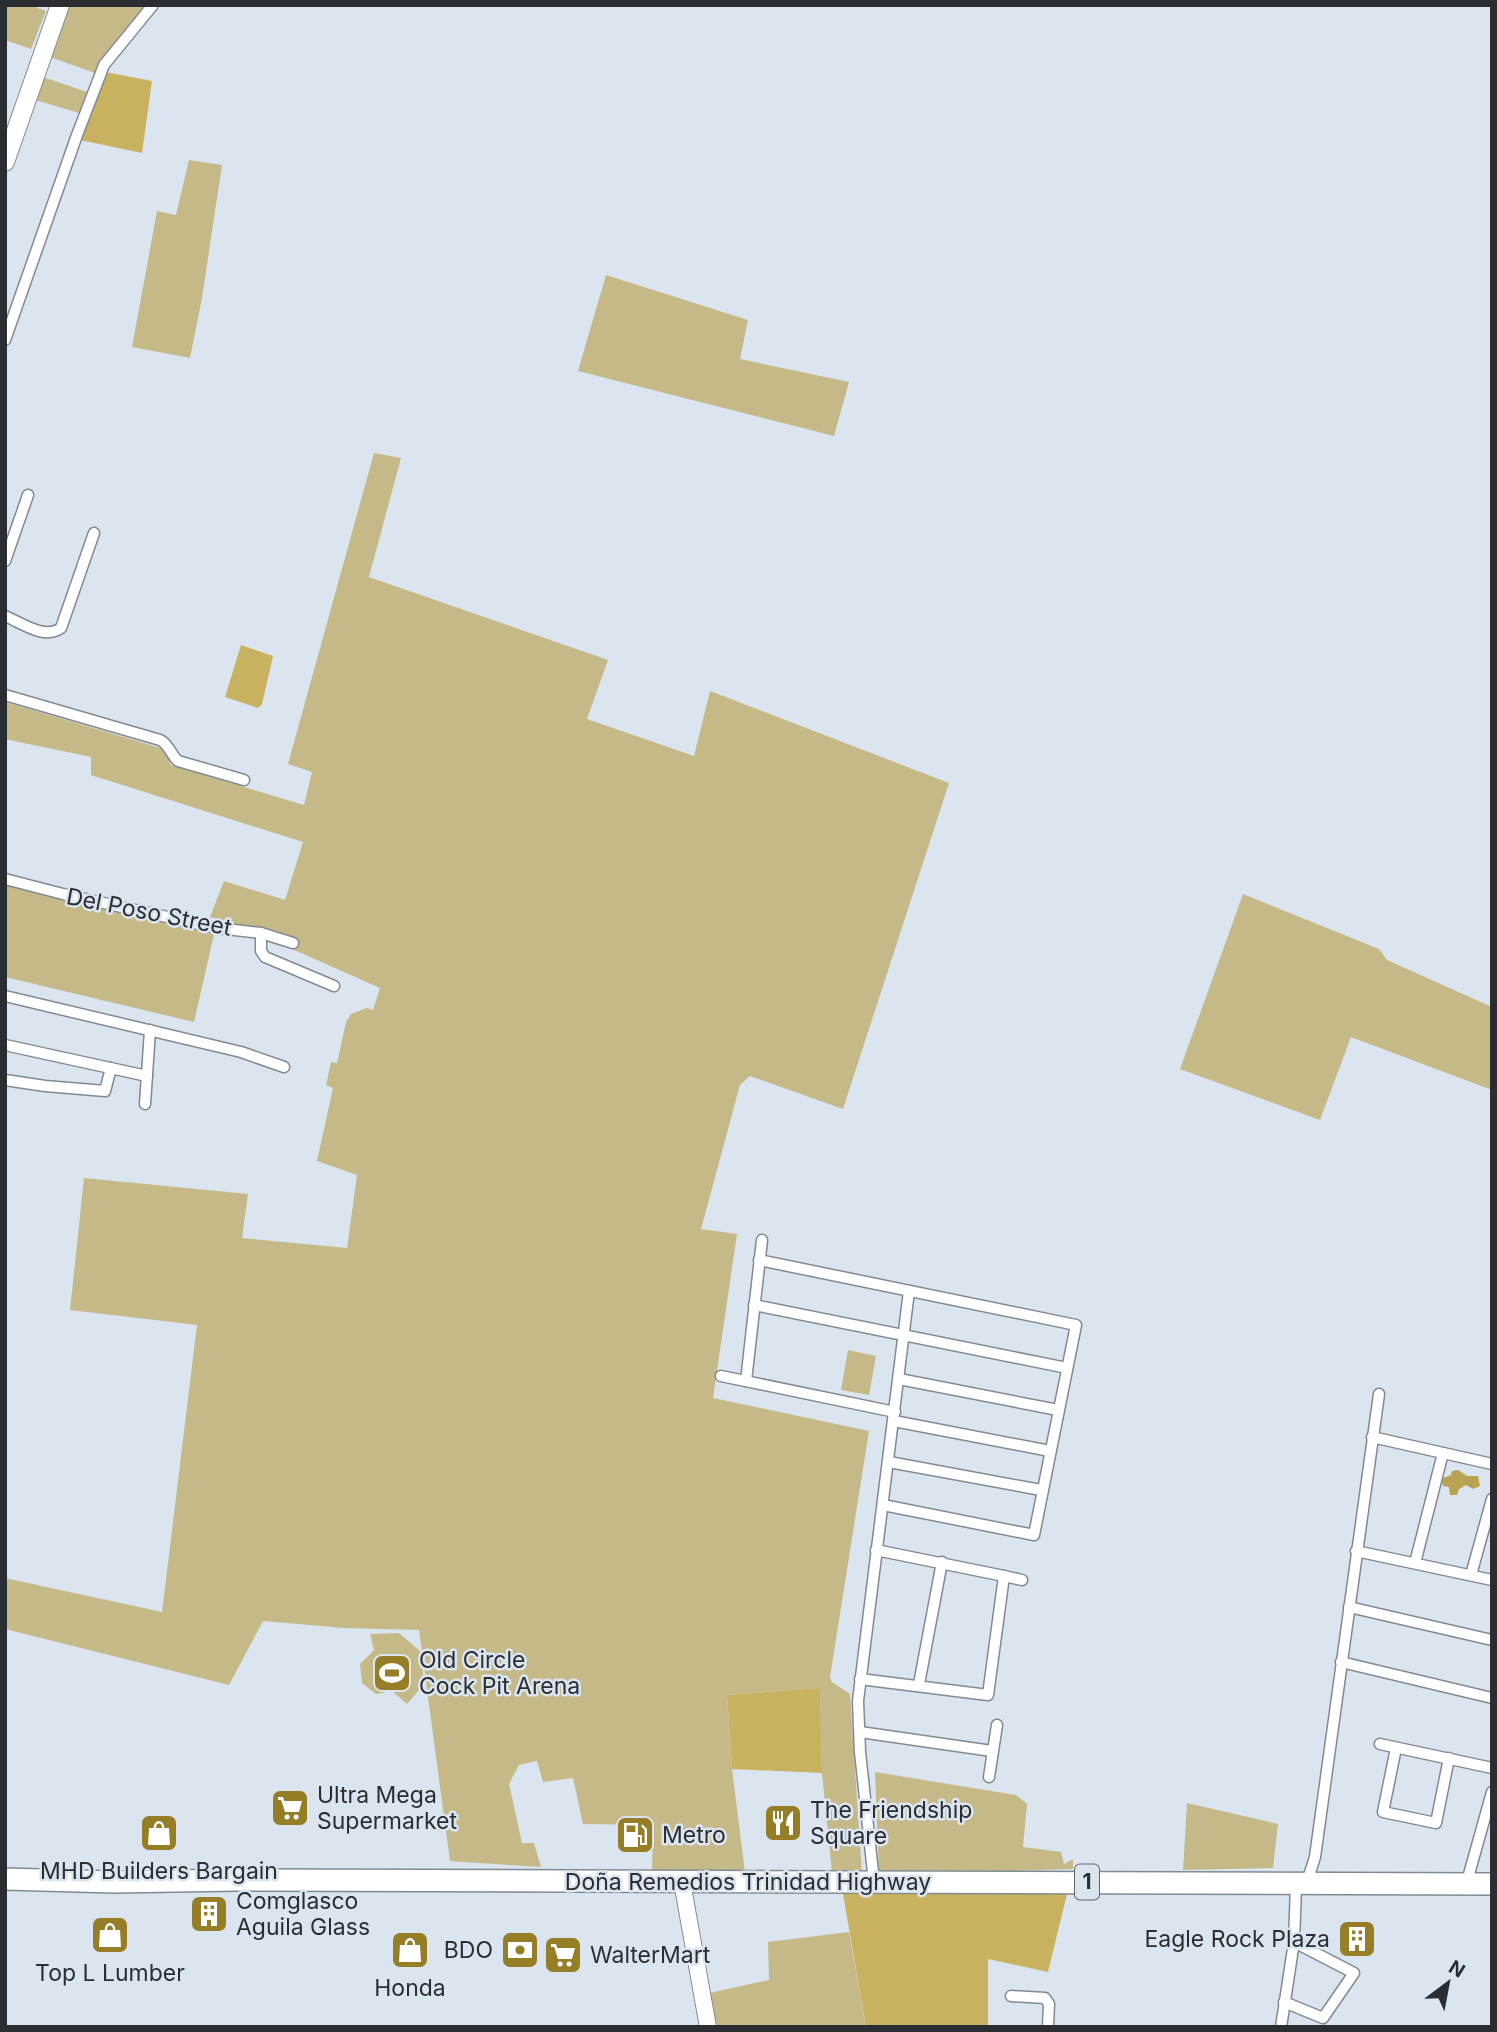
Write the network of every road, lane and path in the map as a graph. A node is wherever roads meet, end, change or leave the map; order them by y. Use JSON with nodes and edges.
{"nodes":[{"id":1,"x":60,"y":5,"type":"edge"},
{"id":2,"x":153,"y":5,"type":"edge"},
{"id":3,"x":11,"y":127,"type":"edge"},
{"id":4,"x":5,"y":162,"type":"edge"},
{"id":5,"x":5,"y":340,"type":"edge"},
{"id":6,"x":28,"y":495,"type":"dead end"},
{"id":7,"x":94,"y":533,"type":"dead end"},
{"id":8,"x":5,"y":561,"type":"edge"},
{"id":9,"x":5,"y":616,"type":"edge"},
{"id":10,"x":5,"y":695,"type":"edge"},
{"id":11,"x":244,"y":780,"type":"dead end"},
{"id":12,"x":5,"y":878,"type":"edge"},
{"id":13,"x":261,"y":933,"type":"junction"},
{"id":14,"x":293,"y":943,"type":"dead end"},
{"id":15,"x":334,"y":986,"type":"dead end"},
{"id":16,"x":5,"y":996,"type":"edge"},
{"id":17,"x":150,"y":1030,"type":"junction"},
{"id":18,"x":5,"y":1045,"type":"edge"},
{"id":19,"x":284,"y":1067,"type":"dead end"},
{"id":20,"x":111,"y":1068,"type":"junction"},
{"id":21,"x":147,"y":1076,"type":"junction"},
{"id":22,"x":5,"y":1080,"type":"edge"},
{"id":23,"x":145,"y":1104,"type":"dead end"},
{"id":24,"x":762,"y":1240,"type":"dead end"},
{"id":25,"x":759,"y":1260,"type":"junction"},
{"id":26,"x":909,"y":1291,"type":"junction"},
{"id":27,"x":754,"y":1305,"type":"junction"},
{"id":28,"x":905,"y":1337,"type":"junction"},
{"id":29,"x":1067,"y":1368,"type":"junction"},
{"id":30,"x":721,"y":1376,"type":"dead end"},
{"id":31,"x":899,"y":1379,"type":"junction"},
{"id":32,"x":746,"y":1381,"type":"junction"},
{"id":33,"x":1379,"y":1394,"type":"dead end"},
{"id":34,"x":1058,"y":1410,"type":"junction"},
{"id":35,"x":895,"y":1416,"type":"junction"},
{"id":36,"x":1372,"y":1437,"type":"junction"},
{"id":37,"x":1050,"y":1451,"type":"junction"},
{"id":38,"x":1443,"y":1453,"type":"junction"},
{"id":39,"x":889,"y":1462,"type":"junction"},
{"id":40,"x":1492,"y":1464,"type":"edge"},
{"id":41,"x":1041,"y":1490,"type":"junction"},
{"id":42,"x":1492,"y":1499,"type":"edge"},
{"id":43,"x":883,"y":1505,"type":"junction"},
{"id":44,"x":876,"y":1550,"type":"junction"},
{"id":45,"x":1356,"y":1551,"type":"junction"},
{"id":46,"x":943,"y":1562,"type":"junction"},
{"id":47,"x":1415,"y":1563,"type":"junction"},
{"id":48,"x":1471,"y":1575,"type":"junction"},
{"id":49,"x":1004,"y":1576,"type":"junction"},
{"id":50,"x":1023,"y":1580,"type":"dead end"},
{"id":51,"x":1492,"y":1580,"type":"edge"},
{"id":52,"x":1349,"y":1607,"type":"junction"},
{"id":53,"x":1492,"y":1640,"type":"edge"},
{"id":54,"x":1341,"y":1662,"type":"junction"},
{"id":55,"x":860,"y":1679,"type":"junction"},
{"id":56,"x":919,"y":1685,"type":"junction"},
{"id":57,"x":1492,"y":1698,"type":"edge"},
{"id":58,"x":996,"y":1725,"type":"dead end"},
{"id":59,"x":860,"y":1732,"type":"junction"},
{"id":60,"x":1380,"y":1744,"type":"dead end"},
{"id":61,"x":1396,"y":1748,"type":"junction"},
{"id":62,"x":992,"y":1751,"type":"junction"},
{"id":63,"x":1449,"y":1758,"type":"junction"},
{"id":64,"x":1492,"y":1768,"type":"edge"},
{"id":65,"x":989,"y":1777,"type":"dead end"},
{"id":66,"x":1492,"y":1792,"type":"edge"},
{"id":67,"x":5,"y":1879,"type":"edge"},
{"id":68,"x":682,"y":1882,"type":"junction"},
{"id":69,"x":874,"y":1882,"type":"junction"},
{"id":70,"x":1301,"y":1885,"type":"junction"},
{"id":71,"x":1466,"y":1885,"type":"junction"},
{"id":72,"x":1492,"y":1885,"type":"edge"},
{"id":73,"x":1294,"y":1942,"type":"junction"},
{"id":74,"x":1360,"y":1962,"type":"dead end"},
{"id":75,"x":1354,"y":1973,"type":"junction"},
{"id":76,"x":1011,"y":1996,"type":"dead end"},
{"id":77,"x":1284,"y":2002,"type":"junction"},
{"id":78,"x":708,"y":2027,"type":"edge"},
{"id":79,"x":1048,"y":2027,"type":"edge"},
{"id":80,"x":1281,"y":2027,"type":"edge"}],
"edges":[{"from":1,"to":3,"type":"main road"},
{"from":2,"to":5,"type":"street"},
{"from":3,"to":4,"type":"main road"},
{"from":6,"to":8,"type":"street"},
{"from":7,"to":9,"type":"street"},
{"from":10,"to":11,"type":"street"},
{"from":12,"to":13,"type":"street","name":"Del Poso Street"},
{"from":13,"to":14,"type":"street","name":"Del Poso Street"},
{"from":13,"to":15,"type":"street"},
{"from":16,"to":17,"type":"street"},
{"from":17,"to":19,"type":"street"},
{"from":17,"to":21,"type":"street"},
{"from":18,"to":20,"type":"street"},
{"from":20,"to":21,"type":"street"},
{"from":20,"to":22,"type":"street"},
{"from":21,"to":23,"type":"street"},
{"from":24,"to":25,"type":"street"},
{"from":25,"to":26,"type":"street"},
{"from":25,"to":27,"type":"street"},
{"from":26,"to":28,"type":"street"},
{"from":26,"to":29,"type":"street"},
{"from":27,"to":28,"type":"street"},
{"from":27,"to":32,"type":"street"},
{"from":28,"to":29,"type":"street"},
{"from":28,"to":31,"type":"street"},
{"from":29,"to":34,"type":"street"},
{"from":30,"to":32,"type":"street"},
{"from":31,"to":34,"type":"street"},
{"from":31,"to":35,"type":"street"},
{"from":32,"to":35,"type":"street"},
{"from":33,"to":36,"type":"street"},
{"from":34,"to":37,"type":"street"},
{"from":35,"to":37,"type":"street"},
{"from":35,"to":39,"type":"street"},
{"from":36,"to":38,"type":"street"},
{"from":36,"to":45,"type":"street"},
{"from":37,"to":41,"type":"street"},
{"from":38,"to":40,"type":"street"},
{"from":38,"to":47,"type":"street"},
{"from":39,"to":41,"type":"street"},
{"from":39,"to":43,"type":"street"},
{"from":41,"to":43,"type":"street"},
{"from":42,"to":48,"type":"street"},
{"from":43,"to":44,"type":"street"},
{"from":44,"to":46,"type":"street"},
{"from":44,"to":55,"type":"street"},
{"from":45,"to":47,"type":"street"},
{"from":45,"to":52,"type":"street"},
{"from":46,"to":49,"type":"street"},
{"from":46,"to":56,"type":"street"},
{"from":47,"to":48,"type":"street"},
{"from":48,"to":51,"type":"street"},
{"from":49,"to":50,"type":"street"},
{"from":49,"to":56,"type":"street"},
{"from":52,"to":53,"type":"street"},
{"from":52,"to":54,"type":"street"},
{"from":54,"to":57,"type":"street"},
{"from":54,"to":70,"type":"street"},
{"from":55,"to":56,"type":"street"},
{"from":55,"to":59,"type":"street"},
{"from":58,"to":62,"type":"street"},
{"from":59,"to":62,"type":"street"},
{"from":59,"to":69,"type":"street"},
{"from":60,"to":61,"type":"street"},
{"from":61,"to":63,"type":"street"},
{"from":61,"to":63,"type":"street"},
{"from":62,"to":65,"type":"street"},
{"from":63,"to":64,"type":"street"},
{"from":66,"to":71,"type":"street"},
{"from":67,"to":68,"type":"highway","name":"Doña Remedios Trinidad Highway","number":"1"},
{"from":68,"to":69,"type":"highway","name":"Doña Remedios Trinidad Highway","number":"1"},
{"from":68,"to":78,"type":"street"},
{"from":69,"to":70,"type":"highway","name":"Doña Remedios Trinidad Highway","number":"1"},
{"from":70,"to":71,"type":"highway","name":"Doña Remedios Trinidad Highway","number":"1"},
{"from":70,"to":73,"type":"street"},
{"from":71,"to":72,"type":"highway","name":"Doña Remedios Trinidad Highway","number":"1"},
{"from":73,"to":75,"type":"street"},
{"from":73,"to":77,"type":"street"},
{"from":74,"to":75,"type":"street"},
{"from":75,"to":77,"type":"street"},
{"from":76,"to":79,"type":"street"},
{"from":77,"to":80,"type":"street"}]}
